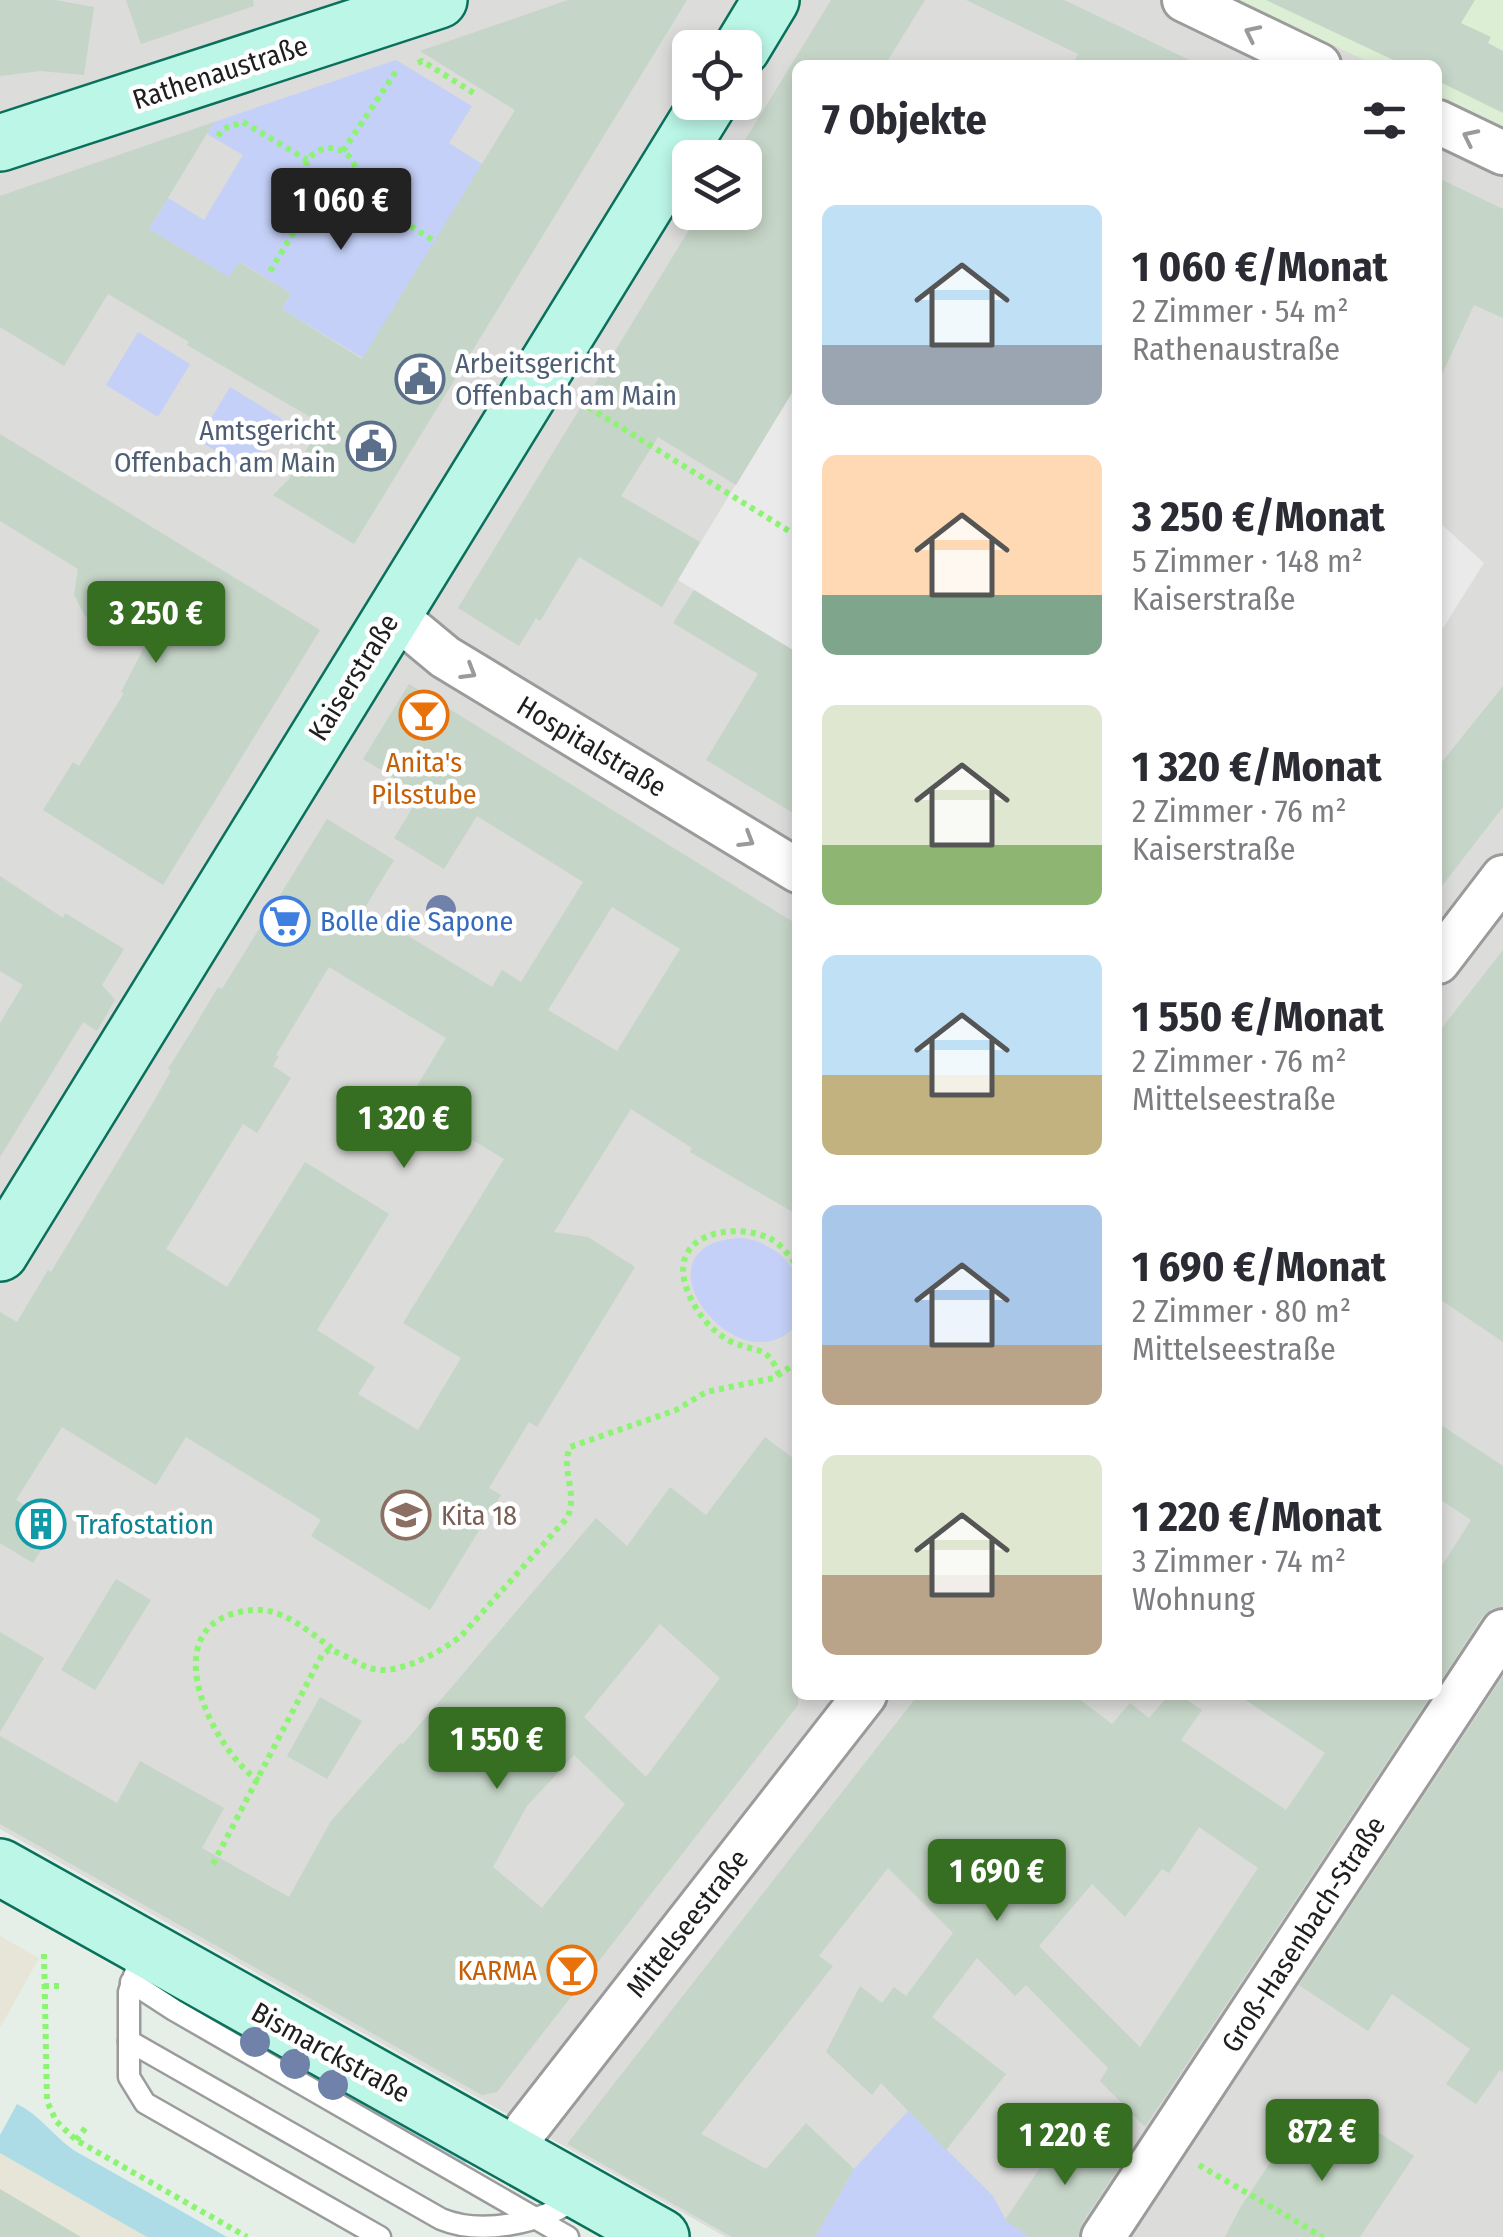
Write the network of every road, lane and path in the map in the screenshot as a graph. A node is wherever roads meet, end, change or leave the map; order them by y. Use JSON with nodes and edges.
{"nodes":[{"id":1,"x":440,"y":0,"type":"edge"},
{"id":2,"x":771,"y":0,"type":"edge"},
{"id":3,"x":1184,"y":0,"type":"edge"},
{"id":4,"x":753,"y":30,"type":"edge"},
{"id":5,"x":1310,"y":60,"type":"edge"},
{"id":6,"x":477,"y":95,"type":"dead end"},
{"id":7,"x":698,"y":120,"type":"edge"},
{"id":8,"x":1442,"y":124,"type":"edge"},
{"id":9,"x":218,"y":136,"type":"dead end"},
{"id":10,"x":0,"y":143,"type":"edge"},
{"id":11,"x":343,"y":151,"type":"junction"},
{"id":12,"x":1503,"y":153,"type":"edge"},
{"id":13,"x":307,"y":160,"type":"junction"},
{"id":14,"x":352,"y":188,"type":"junction"},
{"id":15,"x":316,"y":196,"type":"junction"},
{"id":16,"x":434,"y":242,"type":"dead end"},
{"id":17,"x":270,"y":271,"type":"dead end"},
{"id":18,"x":540,"y":377,"type":"junction"},
{"id":19,"x":789,"y":530,"type":"dead end"},
{"id":20,"x":392,"y":613,"type":"junction"},
{"id":21,"x":792,"y":867,"type":"edge"},
{"id":22,"x":1500,"y":887,"type":"edge"},
{"id":23,"x":1442,"y":957,"type":"edge"},
{"id":24,"x":0,"y":1253,"type":"edge"},
{"id":25,"x":792,"y":1260,"type":"edge"},
{"id":26,"x":792,"y":1366,"type":"edge"},
{"id":27,"x":779,"y":1375,"type":"junction"},
{"id":28,"x":1503,"y":1632,"type":"edge"},
{"id":29,"x":338,"y":1652,"type":"junction"},
{"id":30,"x":861,"y":1700,"type":"edge"},
{"id":31,"x":259,"y":1781,"type":"junction"},
{"id":32,"x":214,"y":1864,"type":"dead end"},
{"id":33,"x":0,"y":1867,"type":"edge"},
{"id":34,"x":44,"y":1954,"type":"dead end"},
{"id":35,"x":152,"y":1956,"type":"junction"},
{"id":36,"x":44,"y":1986,"type":"junction"},
{"id":37,"x":64,"y":1986,"type":"dead end"},
{"id":38,"x":129,"y":2041,"type":"junction"},
{"id":39,"x":87,"y":2126,"type":"dead end"},
{"id":40,"x":76,"y":2140,"type":"junction"},
{"id":41,"x":1164,"y":2145,"type":"junction"},
{"id":42,"x":514,"y":2154,"type":"junction"},
{"id":43,"x":576,"y":2215,"type":"edge"},
{"id":44,"x":534,"y":2218,"type":"junction"},
{"id":45,"x":441,"y":2219,"type":"junction"},
{"id":46,"x":246,"y":2237,"type":"edge"},
{"id":47,"x":380,"y":2237,"type":"edge"},
{"id":48,"x":455,"y":2237,"type":"edge"},
{"id":49,"x":661,"y":2237,"type":"edge"},
{"id":50,"x":1103,"y":2237,"type":"edge"},
{"id":51,"x":1323,"y":2237,"type":"edge"}],
"edges":[{"from":1,"to":10,"type":"main road","name":"Rathenaustraße"},
{"from":2,"to":4,"type":"main road"},
{"from":5,"to":3,"type":"street","one_way":true},
{"from":6,"to":11,"type":"path"},
{"from":7,"to":18,"type":"main road","name":"Kaiserstraße"},
{"from":12,"to":8,"type":"street","one_way":true},
{"from":9,"to":13,"type":"path"},
{"from":11,"to":13,"type":"path"},
{"from":11,"to":14,"type":"path"},
{"from":13,"to":15,"type":"path"},
{"from":14,"to":15,"type":"path"},
{"from":14,"to":16,"type":"path"},
{"from":15,"to":17,"type":"path"},
{"from":18,"to":19,"type":"path"},
{"from":18,"to":20,"type":"main road","name":"Kaiserstraße"},
{"from":20,"to":21,"type":"street","name":"Hospitalstraße","one_way":true},
{"from":20,"to":24,"type":"main road","name":"Kaiserstraße"},
{"from":22,"to":23,"type":"street"},
{"from":25,"to":27,"type":"path"},
{"from":26,"to":27,"type":"path"},
{"from":27,"to":29,"type":"path"},
{"from":28,"to":41,"type":"street","name":"Groß-Hasenbach-Straße"},
{"from":29,"to":31,"type":"path"},
{"from":29,"to":31,"type":"path"},
{"from":30,"to":42,"type":"street","name":"Mittelseestraße"},
{"from":31,"to":32,"type":"path"},
{"from":33,"to":35,"type":"main road","name":"Bismarckstraße"},
{"from":34,"to":36,"type":"path"},
{"from":35,"to":38,"type":"lane"},
{"from":35,"to":42,"type":"main road","name":"Bismarckstraße"},
{"from":35,"to":44,"type":"lane"},
{"from":36,"to":37,"type":"path"},
{"from":36,"to":40,"type":"path"},
{"from":38,"to":45,"type":"lane"},
{"from":38,"to":47,"type":"lane"},
{"from":39,"to":40,"type":"path"},
{"from":40,"to":46,"type":"path"},
{"from":41,"to":50,"type":"street","name":"Groß-Hasenbach-Straße"},
{"from":41,"to":51,"type":"path"},
{"from":42,"to":43,"type":"main road","name":"Bismarckstraße"},
{"from":43,"to":44,"type":"lane"},
{"from":43,"to":44,"type":"lane"},
{"from":43,"to":49,"type":"main road","name":"Bismarckstraße"},
{"from":44,"to":45,"type":"lane"},
{"from":45,"to":48,"type":"lane"}]}
